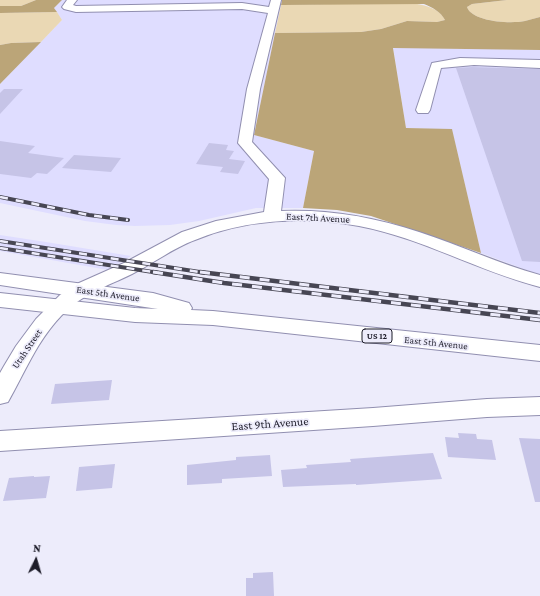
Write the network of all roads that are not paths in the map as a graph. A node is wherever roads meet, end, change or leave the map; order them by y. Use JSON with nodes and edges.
{"nodes":[{"id":1,"x":72,"y":0,"type":"edge"},
{"id":2,"x":225,"y":0,"type":"edge"},
{"id":3,"x":242,"y":6,"type":"junction"},
{"id":4,"x":275,"y":6,"type":"edge"},
{"id":5,"x":540,"y":64,"type":"edge"},
{"id":6,"x":423,"y":110,"type":"dead end"},
{"id":7,"x":272,"y":216,"type":"junction"},
{"id":8,"x":0,"y":279,"type":"edge"},
{"id":9,"x":540,"y":281,"type":"edge"},
{"id":10,"x":81,"y":290,"type":"junction"},
{"id":11,"x":0,"y":300,"type":"edge"},
{"id":12,"x":59,"y":306,"type":"junction"},
{"id":13,"x":213,"y":318,"type":"junction"},
{"id":14,"x":540,"y":353,"type":"edge"},
{"id":15,"x":0,"y":396,"type":"edge"},
{"id":16,"x":540,"y":406,"type":"edge"},
{"id":17,"x":0,"y":441,"type":"edge"}],
"edges":[{"from":1,"to":3,"type":"street"},
{"from":2,"to":3,"type":"street"},
{"from":3,"to":4,"type":"street"},
{"from":4,"to":7,"type":"street"},
{"from":5,"to":6,"type":"street"},
{"from":7,"to":9,"type":"street","name":"East 7th Avenue"},
{"from":7,"to":10,"type":"street","name":"East 7th Avenue"},
{"from":8,"to":10,"type":"main road","name":"East 5th Avenue","number":"US 12"},
{"from":10,"to":12,"type":"street","name":"East 7th Avenue"},
{"from":10,"to":13,"type":"main road","name":"East 5th Avenue","number":"US 12"},
{"from":11,"to":12,"type":"main road","name":"East 5th Avenue","number":"US 12"},
{"from":12,"to":13,"type":"main road","name":"East 5th Avenue","number":"US 12"},
{"from":12,"to":15,"type":"street","name":"Utah Street"},
{"from":13,"to":14,"type":"main road","name":"East 5th Avenue","number":"US 12"},
{"from":16,"to":17,"type":"street","name":"East 9th Avenue"}]}
